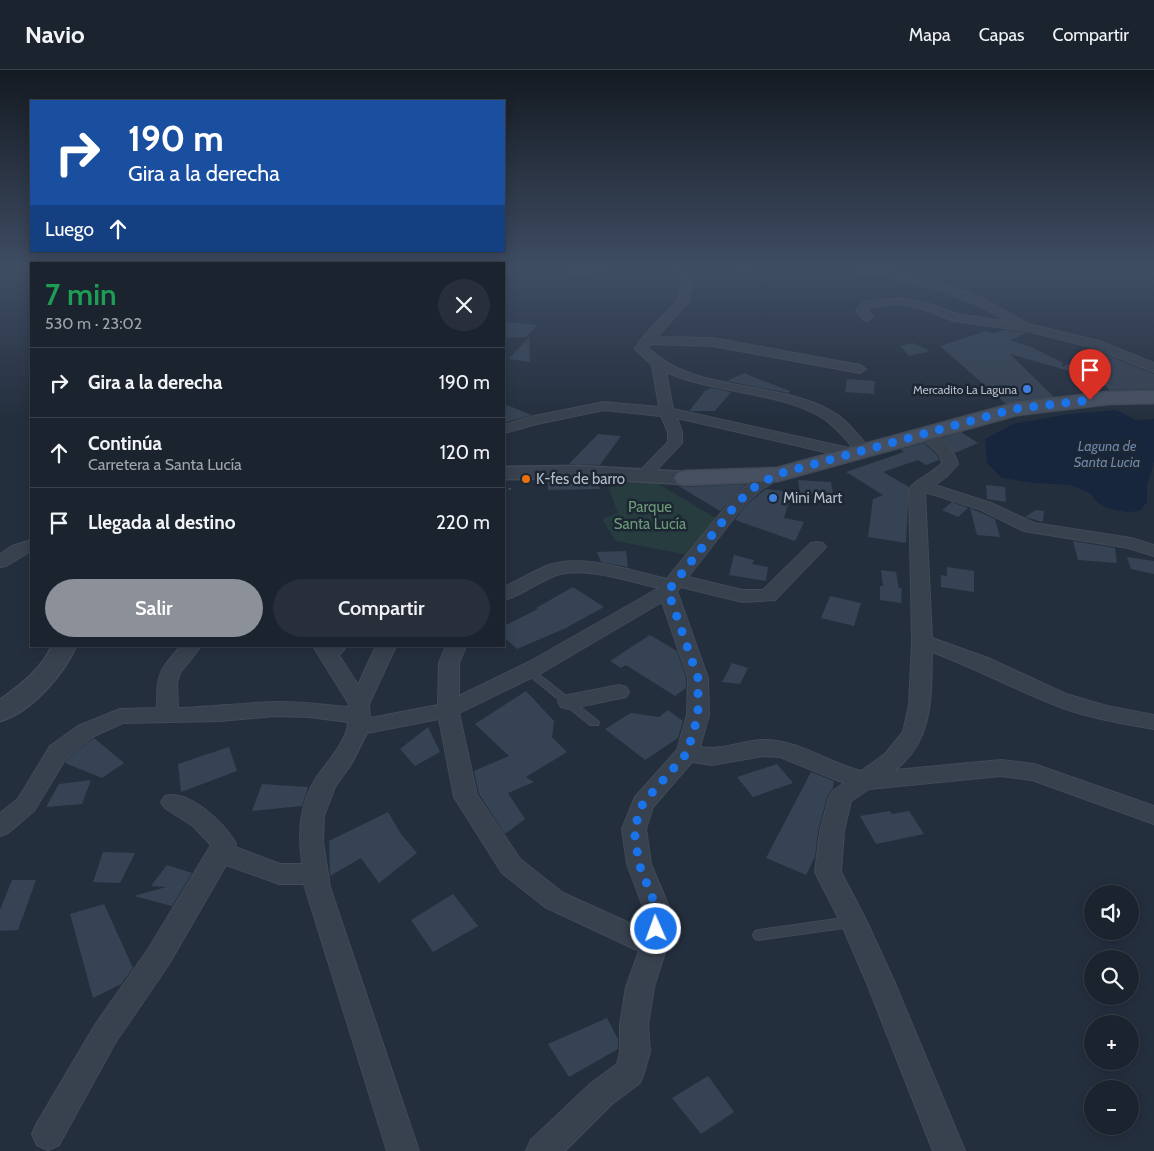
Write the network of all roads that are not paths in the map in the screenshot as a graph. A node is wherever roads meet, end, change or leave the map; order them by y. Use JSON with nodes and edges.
{"nodes":[{"id":1,"x":666,"y":318,"type":"edge"},
{"id":2,"x":962,"y":318,"type":"edge"},
{"id":3,"x":1012,"y":318,"type":"edge"},
{"id":4,"x":1027,"y":327,"type":"junction"},
{"id":5,"x":646,"y":340,"type":"junction"},
{"id":6,"x":658,"y":364,"type":"junction"},
{"id":7,"x":1154,"y":368,"type":"edge"},
{"id":8,"x":860,"y":370,"type":"dead end"},
{"id":9,"x":1154,"y":397,"type":"edge"},
{"id":10,"x":667,"y":412,"type":"junction"},
{"id":11,"x":505,"y":429,"type":"edge"},
{"id":12,"x":925,"y":435,"type":"junction"},
{"id":13,"x":859,"y":453,"type":"junction"},
{"id":14,"x":505,"y":473,"type":"edge"},
{"id":15,"x":778,"y":474,"type":"junction"},
{"id":16,"x":643,"y":476,"type":"junction"},
{"id":17,"x":685,"y":478,"type":"joint"},
{"id":18,"x":920,"y":485,"type":"junction"},
{"id":19,"x":30,"y":545,"type":"edge"},
{"id":20,"x":817,"y":547,"type":"dead end"},
{"id":21,"x":1154,"y":550,"type":"edge"},
{"id":22,"x":0,"y":562,"type":"edge"},
{"id":23,"x":672,"y":586,"type":"junction"},
{"id":24,"x":505,"y":594,"type":"edge"},
{"id":25,"x":922,"y":641,"type":"junction"},
{"id":26,"x":64,"y":647,"type":"edge"},
{"id":27,"x":386,"y":647,"type":"edge"},
{"id":28,"x":456,"y":647,"type":"edge"},
{"id":29,"x":188,"y":648,"type":"dead end"},
{"id":30,"x":333,"y":650,"type":"edge"},
{"id":31,"x":529,"y":671,"type":"junction"},
{"id":32,"x":619,"y":692,"type":"dead end"},
{"id":33,"x":568,"y":702,"type":"junction"},
{"id":34,"x":448,"y":710,"type":"junction"},
{"id":35,"x":0,"y":712,"type":"edge"},
{"id":36,"x":168,"y":715,"type":"junction"},
{"id":37,"x":359,"y":716,"type":"junction"},
{"id":38,"x":594,"y":722,"type":"dead end"},
{"id":39,"x":1154,"y":722,"type":"edge"},
{"id":40,"x":687,"y":753,"type":"junction"},
{"id":41,"x":866,"y":781,"type":"junction"},
{"id":42,"x":173,"y":802,"type":"dead end"},
{"id":43,"x":1154,"y":815,"type":"edge"},
{"id":44,"x":0,"y":827,"type":"edge"},
{"id":45,"x":220,"y":852,"type":"junction"},
{"id":46,"x":316,"y":874,"type":"junction"},
{"id":47,"x":854,"y":922,"type":"junction"},
{"id":48,"x":759,"y":935,"type":"dead end"},
{"id":49,"x":654,"y":946,"type":"junction"},
{"id":50,"x":48,"y":1134,"type":"dead end"},
{"id":51,"x":403,"y":1151,"type":"edge"},
{"id":52,"x":542,"y":1151,"type":"edge"},
{"id":53,"x":949,"y":1151,"type":"edge"}],
"edges":[{"from":1,"to":5,"type":"street"},
{"from":2,"to":4,"type":"street"},
{"from":3,"to":4,"type":"street"},
{"from":4,"to":7,"type":"street"},
{"from":5,"to":6,"type":"street"},
{"from":5,"to":8,"type":"street"},
{"from":6,"to":10,"type":"street"},
{"from":6,"to":13,"type":"street"},
{"from":9,"to":12,"type":"main road"},
{"from":10,"to":11,"type":"street"},
{"from":10,"to":13,"type":"street"},
{"from":10,"to":16,"type":"street"},
{"from":12,"to":13,"type":"main road"},
{"from":12,"to":18,"type":"street"},
{"from":13,"to":15,"type":"main road"},
{"from":14,"to":16,"type":"street"},
{"from":15,"to":17,"type":"main road"},
{"from":15,"to":23,"type":"street"},
{"from":16,"to":17,"type":"street"},
{"from":18,"to":21,"type":"street"},
{"from":18,"to":25,"type":"street"},
{"from":19,"to":22,"type":"street"},
{"from":20,"to":23,"type":"street"},
{"from":23,"to":24,"type":"street"},
{"from":23,"to":31,"type":"street"},
{"from":23,"to":40,"type":"street"},
{"from":25,"to":39,"type":"street"},
{"from":25,"to":41,"type":"street"},
{"from":26,"to":35,"type":"street"},
{"from":27,"to":37,"type":"street"},
{"from":28,"to":34,"type":"street"},
{"from":29,"to":36,"type":"street"},
{"from":30,"to":37,"type":"street"},
{"from":31,"to":33,"type":"lane"},
{"from":31,"to":34,"type":"street"},
{"from":32,"to":33,"type":"street"},
{"from":33,"to":38,"type":"lane"},
{"from":34,"to":37,"type":"street"},
{"from":34,"to":49,"type":"street"},
{"from":36,"to":37,"type":"street"},
{"from":36,"to":44,"type":"street"},
{"from":37,"to":46,"type":"street"},
{"from":40,"to":41,"type":"street"},
{"from":40,"to":49,"type":"street"},
{"from":41,"to":43,"type":"street"},
{"from":41,"to":47,"type":"street"},
{"from":42,"to":45,"type":"street"},
{"from":45,"to":46,"type":"street"},
{"from":45,"to":50,"type":"street"},
{"from":46,"to":51,"type":"street"},
{"from":47,"to":48,"type":"lane"},
{"from":47,"to":53,"type":"street"},
{"from":49,"to":52,"type":"street"}]}
